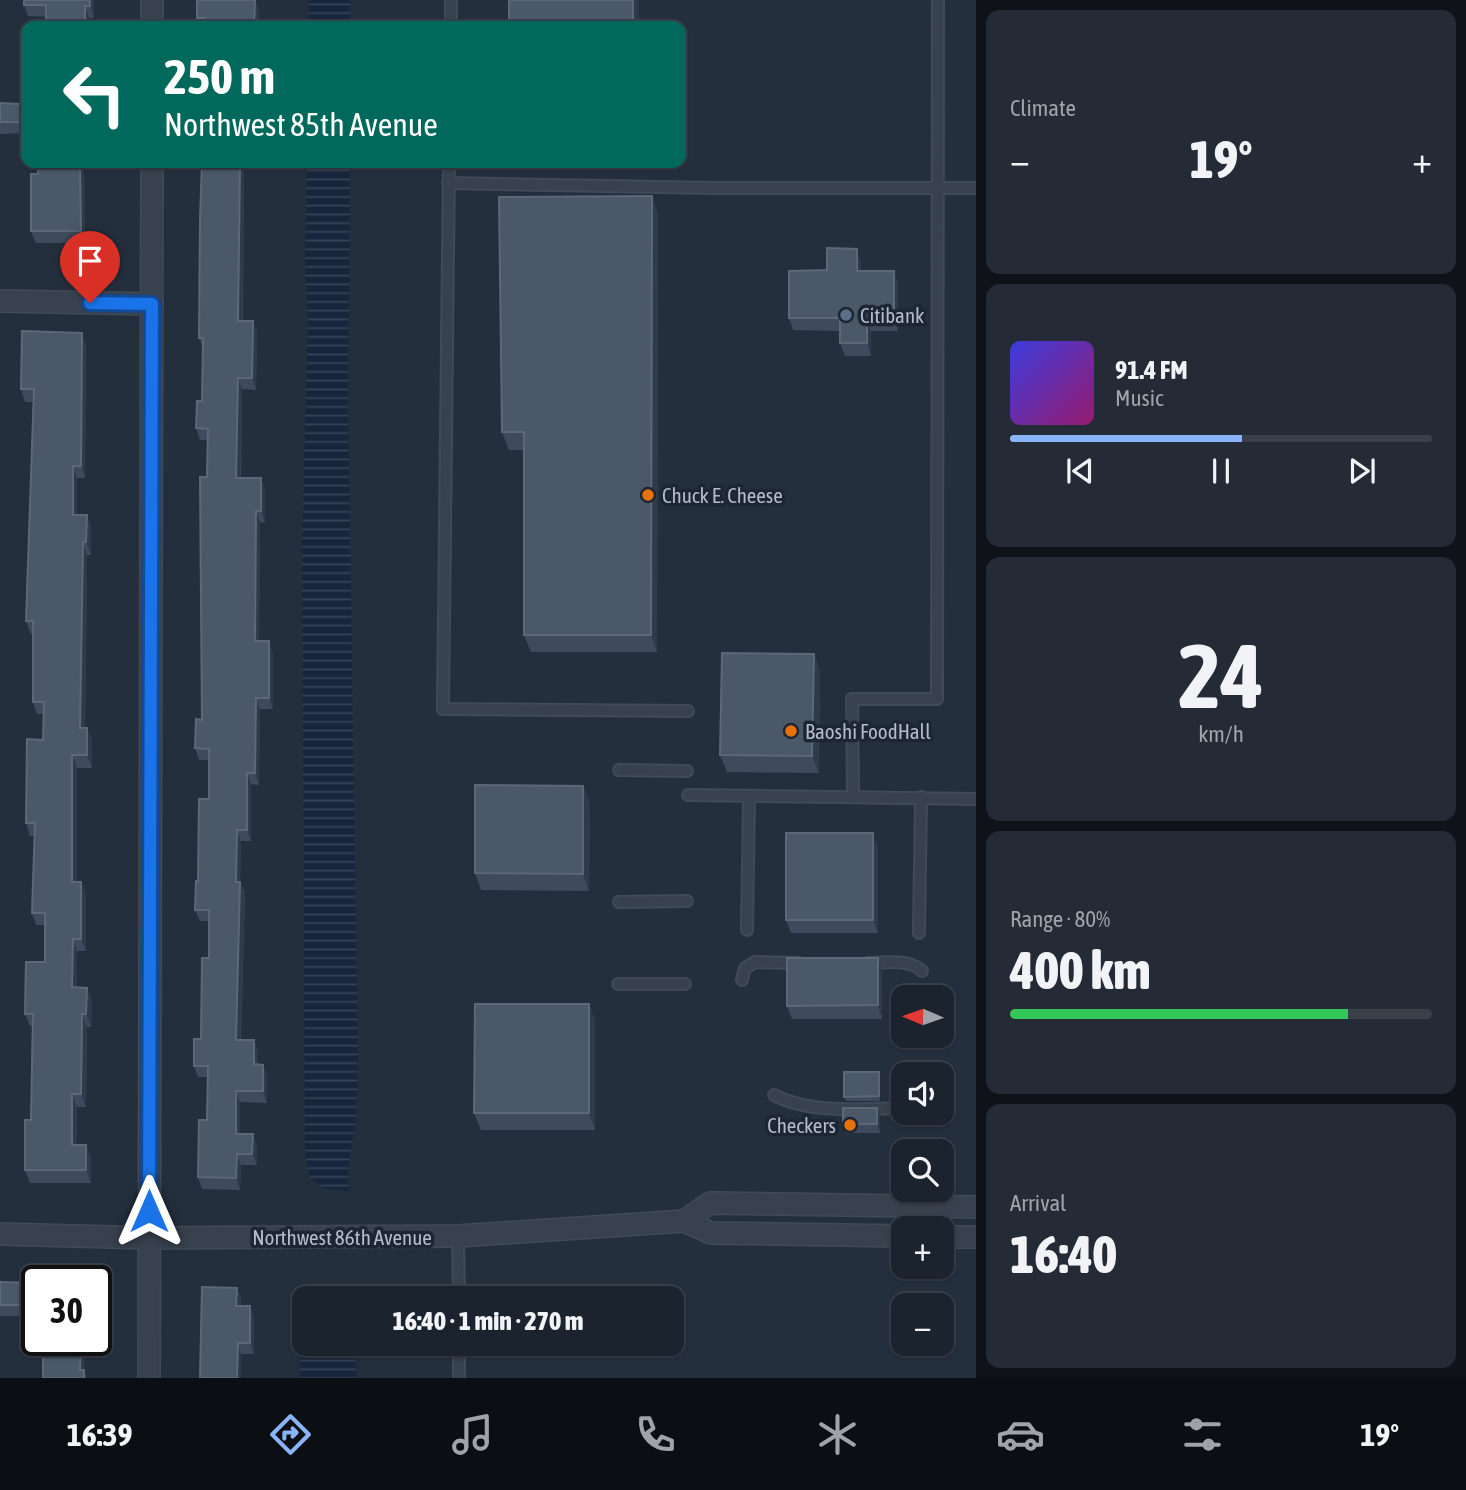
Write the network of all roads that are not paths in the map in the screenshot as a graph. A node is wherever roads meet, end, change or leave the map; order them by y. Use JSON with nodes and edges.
{"nodes":[{"id":1,"x":152,"y":0,"type":"edge"},
{"id":2,"x":452,"y":0,"type":"edge"},
{"id":3,"x":938,"y":0,"type":"edge"},
{"id":4,"x":152,"y":21,"type":"edge"},
{"id":5,"x":451,"y":21,"type":"edge"},
{"id":6,"x":152,"y":168,"type":"edge"},
{"id":7,"x":449,"y":168,"type":"edge"},
{"id":8,"x":448,"y":183,"type":"junction"},
{"id":9,"x":938,"y":188,"type":"junction"},
{"id":10,"x":976,"y":188,"type":"edge"},
{"id":11,"x":0,"y":302,"type":"edge"},
{"id":12,"x":152,"y":304,"type":"junction"},
{"id":13,"x":688,"y":711,"type":"dead end"},
{"id":14,"x":619,"y":770,"type":"dead end"},
{"id":15,"x":687,"y":771,"type":"dead end"},
{"id":16,"x":688,"y":795,"type":"dead end"},
{"id":17,"x":853,"y":796,"type":"junction"},
{"id":18,"x":749,"y":797,"type":"junction"},
{"id":19,"x":921,"y":797,"type":"junction"},
{"id":20,"x":976,"y":799,"type":"edge"},
{"id":21,"x":687,"y":901,"type":"dead end"},
{"id":22,"x":619,"y":902,"type":"dead end"},
{"id":23,"x":747,"y":930,"type":"dead end"},
{"id":24,"x":919,"y":933,"type":"dead end"},
{"id":25,"x":806,"y":962,"type":"edge"},
{"id":26,"x":858,"y":963,"type":"edge"},
{"id":27,"x":922,"y":971,"type":"dead end"},
{"id":28,"x":742,"y":980,"type":"dead end"},
{"id":29,"x":618,"y":984,"type":"dead end"},
{"id":30,"x":685,"y":984,"type":"dead end"},
{"id":31,"x":774,"y":1095,"type":"dead end"},
{"id":32,"x":891,"y":1108,"type":"edge"},
{"id":33,"x":976,"y":1207,"type":"edge"},
{"id":34,"x":684,"y":1221,"type":"junction"},
{"id":35,"x":0,"y":1234,"type":"edge"},
{"id":36,"x":458,"y":1236,"type":"junction"},
{"id":37,"x":891,"y":1236,"type":"edge"},
{"id":38,"x":954,"y":1237,"type":"edge"},
{"id":39,"x":976,"y":1237,"type":"edge"},
{"id":40,"x":149,"y":1238,"type":"junction"},
{"id":41,"x":459,"y":1286,"type":"edge"},
{"id":42,"x":459,"y":1356,"type":"edge"},
{"id":43,"x":149,"y":1378,"type":"edge"},
{"id":44,"x":459,"y":1378,"type":"edge"}],
"edges":[{"from":1,"to":4,"type":"street"},
{"from":2,"to":5,"type":"lane"},
{"from":3,"to":9,"type":"lane"},
{"from":6,"to":12,"type":"street"},
{"from":7,"to":8,"type":"lane"},
{"from":8,"to":9,"type":"lane"},
{"from":8,"to":13,"type":"lane"},
{"from":9,"to":10,"type":"lane"},
{"from":9,"to":17,"type":"lane"},
{"from":11,"to":12,"type":"street"},
{"from":12,"to":40,"type":"street"},
{"from":14,"to":15,"type":"lane"},
{"from":16,"to":18,"type":"lane"},
{"from":17,"to":18,"type":"lane"},
{"from":17,"to":19,"type":"lane"},
{"from":18,"to":23,"type":"lane"},
{"from":19,"to":20,"type":"lane"},
{"from":19,"to":24,"type":"lane"},
{"from":21,"to":22,"type":"lane"},
{"from":25,"to":28,"type":"lane"},
{"from":26,"to":27,"type":"lane"},
{"from":29,"to":30,"type":"lane"},
{"from":31,"to":32,"type":"lane"},
{"from":33,"to":34,"type":"street","name":"Northwest 86th Avenue"},
{"from":34,"to":36,"type":"street","name":"Northwest 86th Avenue"},
{"from":34,"to":37,"type":"street","name":"Northwest 86th Avenue"},
{"from":35,"to":40,"type":"street","name":"Northwest 86th Avenue"},
{"from":36,"to":40,"type":"street","name":"Northwest 86th Avenue"},
{"from":36,"to":41,"type":"lane"},
{"from":38,"to":39,"type":"street"},
{"from":40,"to":43,"type":"street"},
{"from":42,"to":44,"type":"lane"}]}
